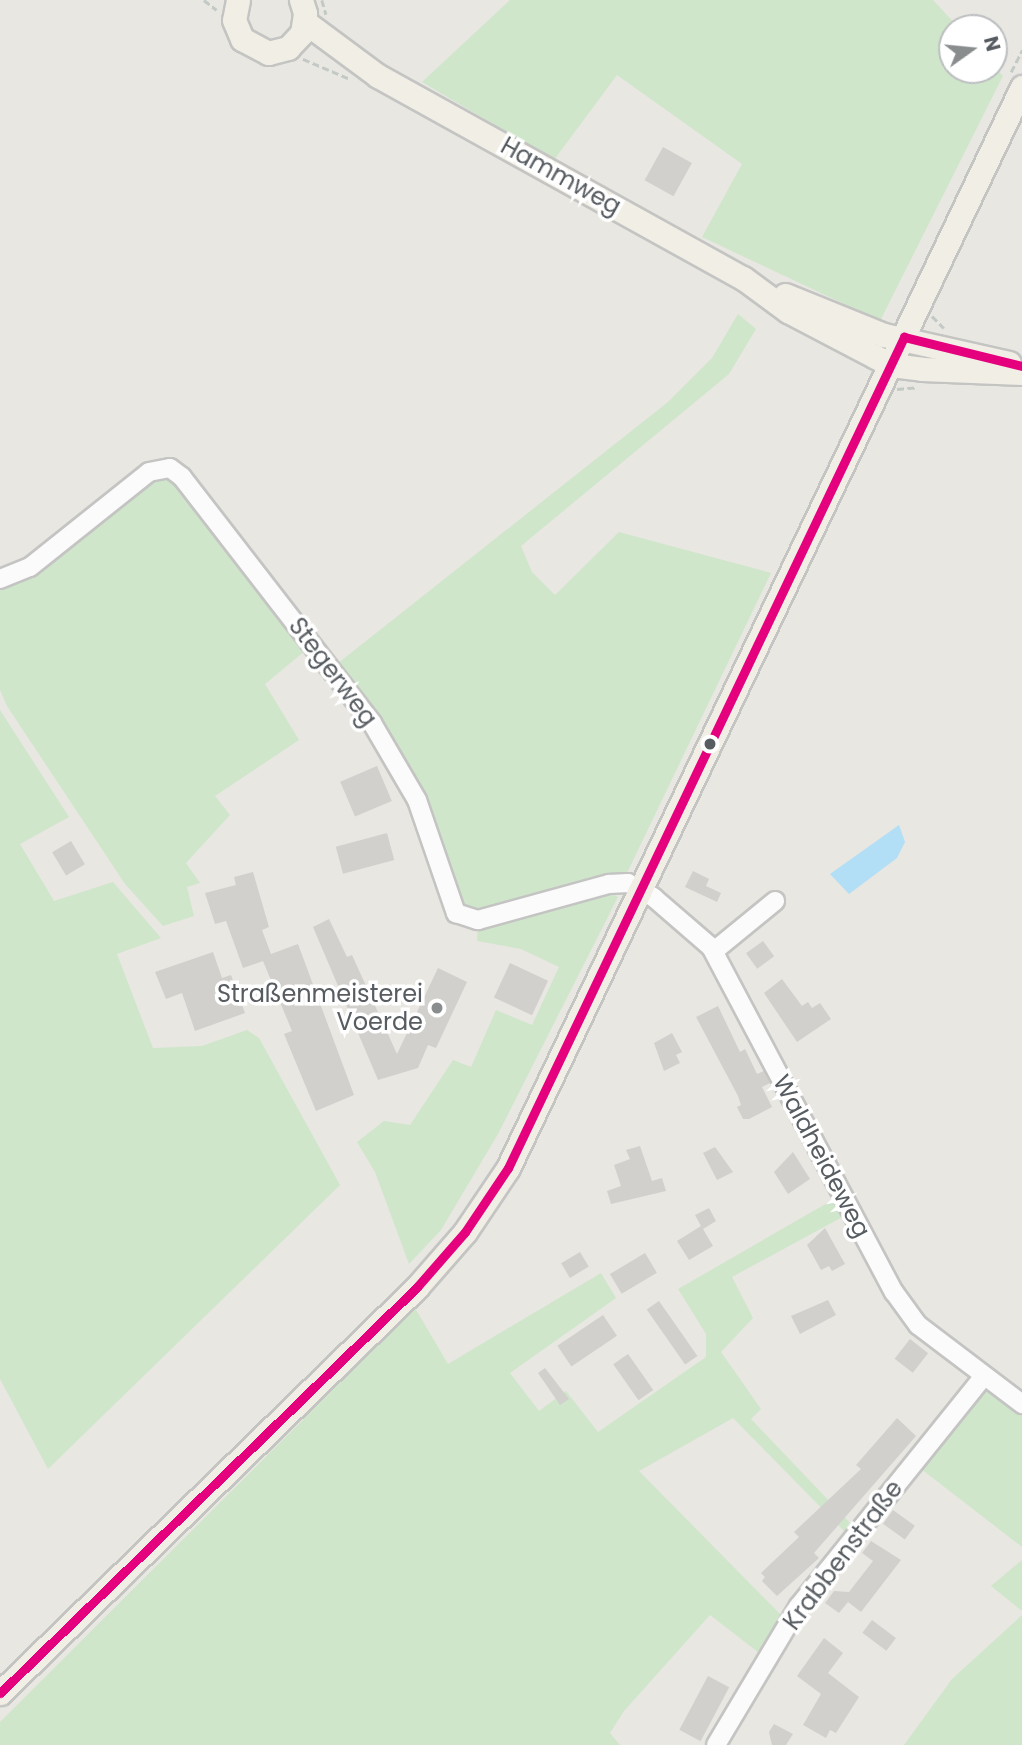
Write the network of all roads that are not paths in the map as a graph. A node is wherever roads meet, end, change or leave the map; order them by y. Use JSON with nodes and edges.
{"nodes":[{"id":1,"x":232,"y":3,"type":"edge"},
{"id":2,"x":301,"y":21,"type":"edge"},
{"id":3,"x":1022,"y":87,"type":"edge"},
{"id":4,"x":744,"y":279,"type":"junction"},
{"id":5,"x":903,"y":339,"type":"junction"},
{"id":6,"x":1022,"y":369,"type":"edge"},
{"id":7,"x":0,"y":579,"type":"edge"},
{"id":8,"x":643,"y":890,"type":"junction"},
{"id":9,"x":775,"y":901,"type":"dead end"},
{"id":10,"x":714,"y":951,"type":"junction"},
{"id":11,"x":984,"y":1376,"type":"junction"},
{"id":12,"x":1022,"y":1404,"type":"edge"},
{"id":13,"x":0,"y":1693,"type":"edge"},
{"id":14,"x":716,"y":1745,"type":"edge"}],
"edges":[{"from":1,"to":2,"type":"main road","name":"Hammweg"},
{"from":2,"to":4,"type":"main road","name":"Hammweg"},
{"from":3,"to":5,"type":"main road"},
{"from":4,"to":5,"type":"main road","name":"Hammweg"},
{"from":4,"to":5,"type":"main road","name":"Hammweg"},
{"from":5,"to":6,"type":"main road","name":"Hammweg"},
{"from":5,"to":6,"type":"main road","name":"Hammweg"},
{"from":5,"to":8,"type":"main road"},
{"from":7,"to":8,"type":"street","name":"Stegerweg"},
{"from":8,"to":10,"type":"street","name":"Waldheideweg"},
{"from":8,"to":13,"type":"main road"},
{"from":9,"to":10,"type":"street"},
{"from":10,"to":11,"type":"street","name":"Waldheideweg"},
{"from":11,"to":12,"type":"street","name":"Waldheideweg"},
{"from":11,"to":14,"type":"street","name":"Krabbenstraße"}]}
